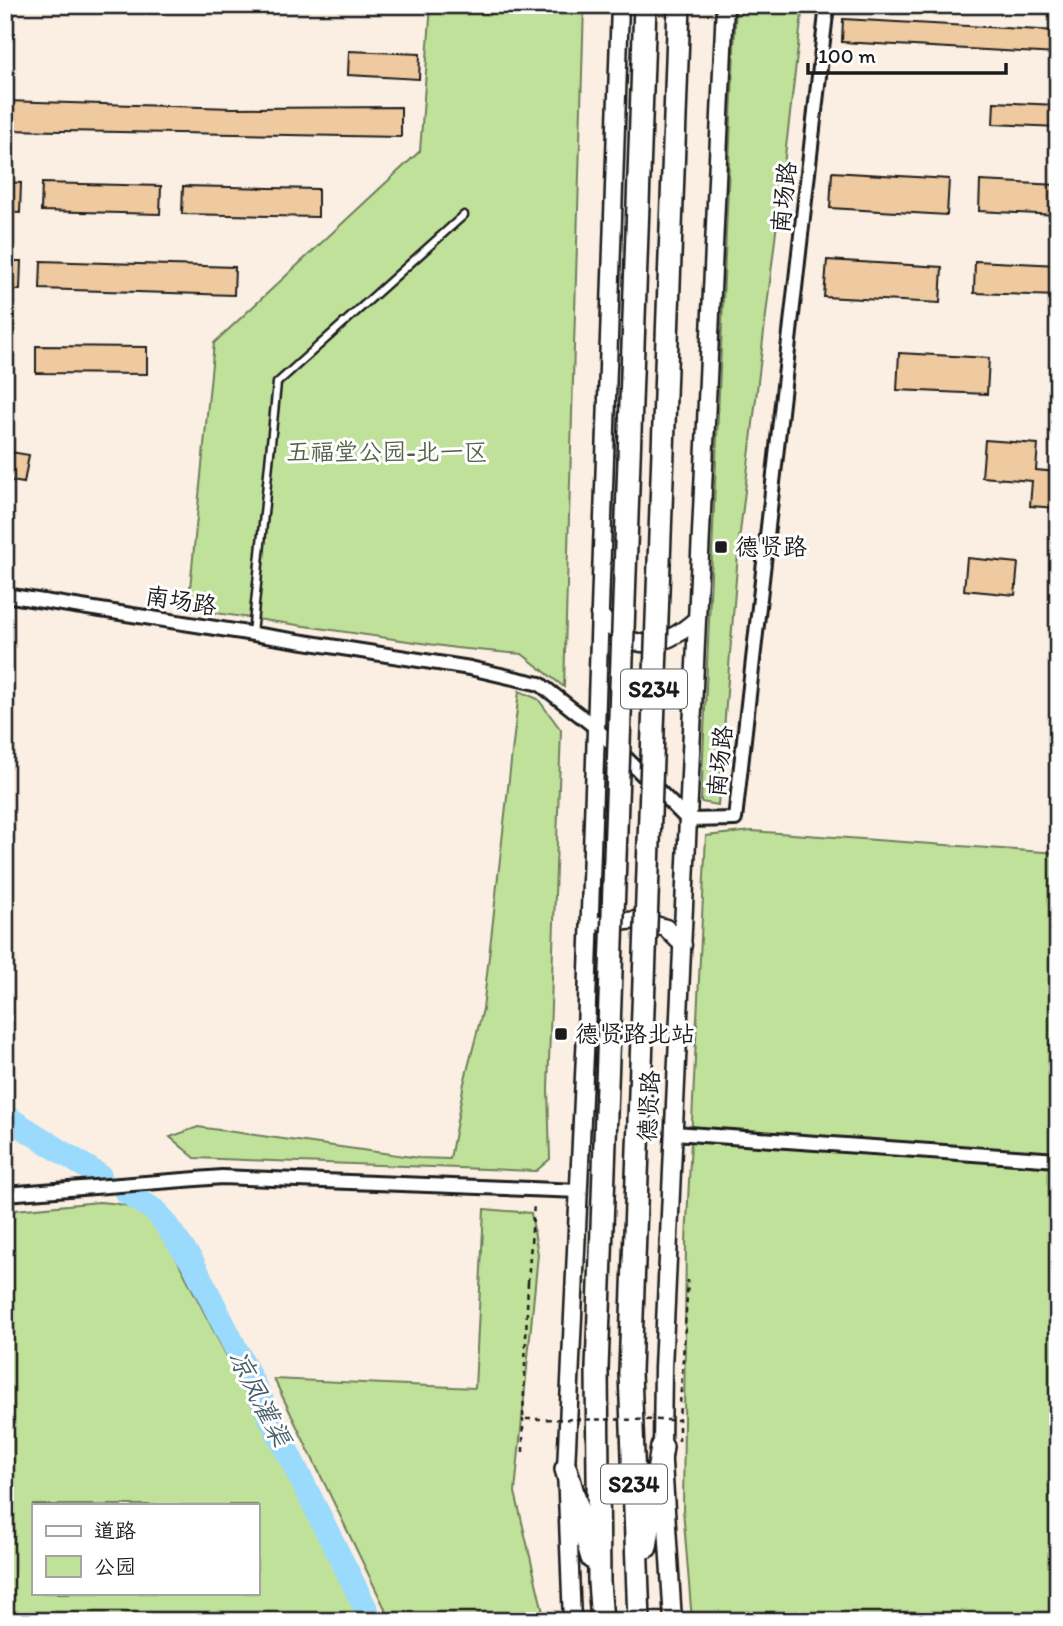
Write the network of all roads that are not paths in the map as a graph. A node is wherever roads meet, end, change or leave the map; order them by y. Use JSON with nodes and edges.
{"nodes":[{"id":1,"x":620,"y":5,"type":"edge"},
{"id":2,"x":645,"y":5,"type":"edge"},
{"id":3,"x":679,"y":5,"type":"edge"},
{"id":4,"x":725,"y":5,"type":"edge"},
{"id":5,"x":827,"y":5,"type":"edge"},
{"id":6,"x":464,"y":215,"type":"dead end"},
{"id":7,"x":5,"y":595,"type":"edge"},
{"id":8,"x":599,"y":614,"type":"junction"},
{"id":9,"x":697,"y":618,"type":"junction"},
{"id":10,"x":252,"y":634,"type":"junction"},
{"id":11,"x":595,"y":727,"type":"junction"},
{"id":12,"x":688,"y":820,"type":"junction"},
{"id":13,"x":589,"y":936,"type":"junction"},
{"id":14,"x":683,"y":945,"type":"junction"},
{"id":15,"x":674,"y":1133,"type":"junction"},
{"id":16,"x":1058,"y":1160,"type":"edge"},
{"id":17,"x":580,"y":1191,"type":"junction"},
{"id":18,"x":5,"y":1194,"type":"edge"},
{"id":19,"x":671,"y":1445,"type":"junction"},
{"id":20,"x":566,"y":1469,"type":"junction"},
{"id":21,"x":598,"y":1582,"type":"junction"},
{"id":22,"x":637,"y":1597,"type":"junction"},
{"id":23,"x":572,"y":1621,"type":"edge"},
{"id":24,"x":602,"y":1621,"type":"edge"},
{"id":25,"x":639,"y":1621,"type":"edge"},
{"id":26,"x":673,"y":1621,"type":"edge"}],
"edges":[{"from":1,"to":8,"type":"street"},
{"from":2,"to":21,"type":"highway","name":"德贤路","number":"S234","bridge":true},
{"from":3,"to":22,"type":"highway","name":"德贤路","number":"S234","bridge":true},
{"from":4,"to":9,"type":"street","name":"德贤路"},
{"from":5,"to":12,"type":"street","name":"南场路"},
{"from":6,"to":10,"type":"lane"},
{"from":7,"to":10,"type":"street","name":"南场路"},
{"from":8,"to":9,"type":"street"},
{"from":8,"to":11,"type":"street"},
{"from":9,"to":12,"type":"street","name":"德贤路"},
{"from":10,"to":11,"type":"street","name":"南场路"},
{"from":11,"to":12,"type":"street","name":"南场路"},
{"from":11,"to":13,"type":"street"},
{"from":12,"to":14,"type":"street","name":"德贤路"},
{"from":13,"to":14,"type":"street"},
{"from":13,"to":17,"type":"street"},
{"from":14,"to":15,"type":"street","name":"德贤路"},
{"from":15,"to":16,"type":"street"},
{"from":15,"to":19,"type":"street","name":"德贤路"},
{"from":17,"to":18,"type":"street"},
{"from":17,"to":20,"type":"street"},
{"from":19,"to":22,"type":"highway"},
{"from":19,"to":26,"type":"street","name":"德贤路"},
{"from":20,"to":21,"type":"highway"},
{"from":20,"to":23,"type":"street"},
{"from":21,"to":24,"type":"highway","name":"德贤路","number":"S234"},
{"from":22,"to":25,"type":"highway","name":"德贤路"}]}
